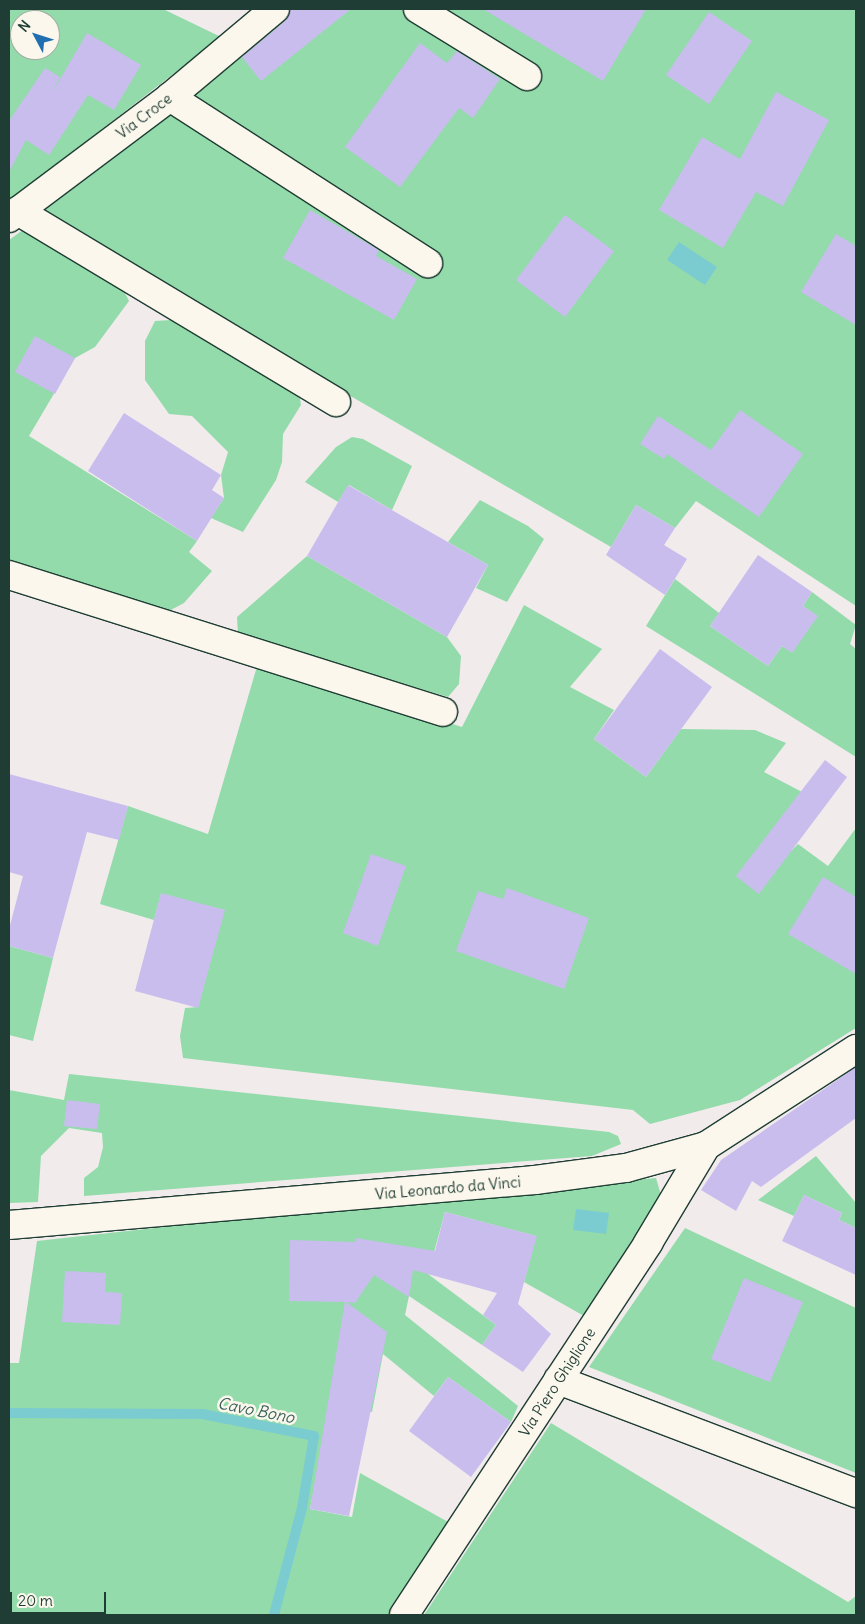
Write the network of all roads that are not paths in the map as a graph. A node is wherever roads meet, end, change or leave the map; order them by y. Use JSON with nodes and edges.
{"nodes":[{"id":1,"x":275,"y":9,"type":"edge"},
{"id":2,"x":418,"y":9,"type":"edge"},
{"id":3,"x":527,"y":76,"type":"dead end"},
{"id":4,"x":170,"y":97,"type":"junction"},
{"id":5,"x":14,"y":214,"type":"edge"},
{"id":6,"x":428,"y":264,"type":"dead end"},
{"id":7,"x":336,"y":402,"type":"dead end"},
{"id":8,"x":9,"y":575,"type":"edge"},
{"id":9,"x":443,"y":712,"type":"dead end"},
{"id":10,"x":856,"y":1048,"type":"edge"},
{"id":11,"x":706,"y":1146,"type":"junction"},
{"id":12,"x":9,"y":1226,"type":"edge"},
{"id":13,"x":558,"y":1380,"type":"junction"},
{"id":14,"x":856,"y":1494,"type":"edge"},
{"id":15,"x":404,"y":1615,"type":"edge"}],
"edges":[{"from":1,"to":4,"type":"street","name":"Via Croce"},
{"from":2,"to":3,"type":"street"},
{"from":4,"to":5,"type":"street","name":"Via Croce"},
{"from":4,"to":6,"type":"street"},
{"from":5,"to":7,"type":"street"},
{"from":8,"to":9,"type":"street"},
{"from":10,"to":11,"type":"street","name":"Via Leonardo da Vinci"},
{"from":11,"to":12,"type":"street","name":"Via Leonardo da Vinci"},
{"from":11,"to":13,"type":"street","name":"Via Piero Ghiglione"},
{"from":13,"to":14,"type":"street"},
{"from":13,"to":15,"type":"street","name":"Via Piero Ghiglione"}]}
